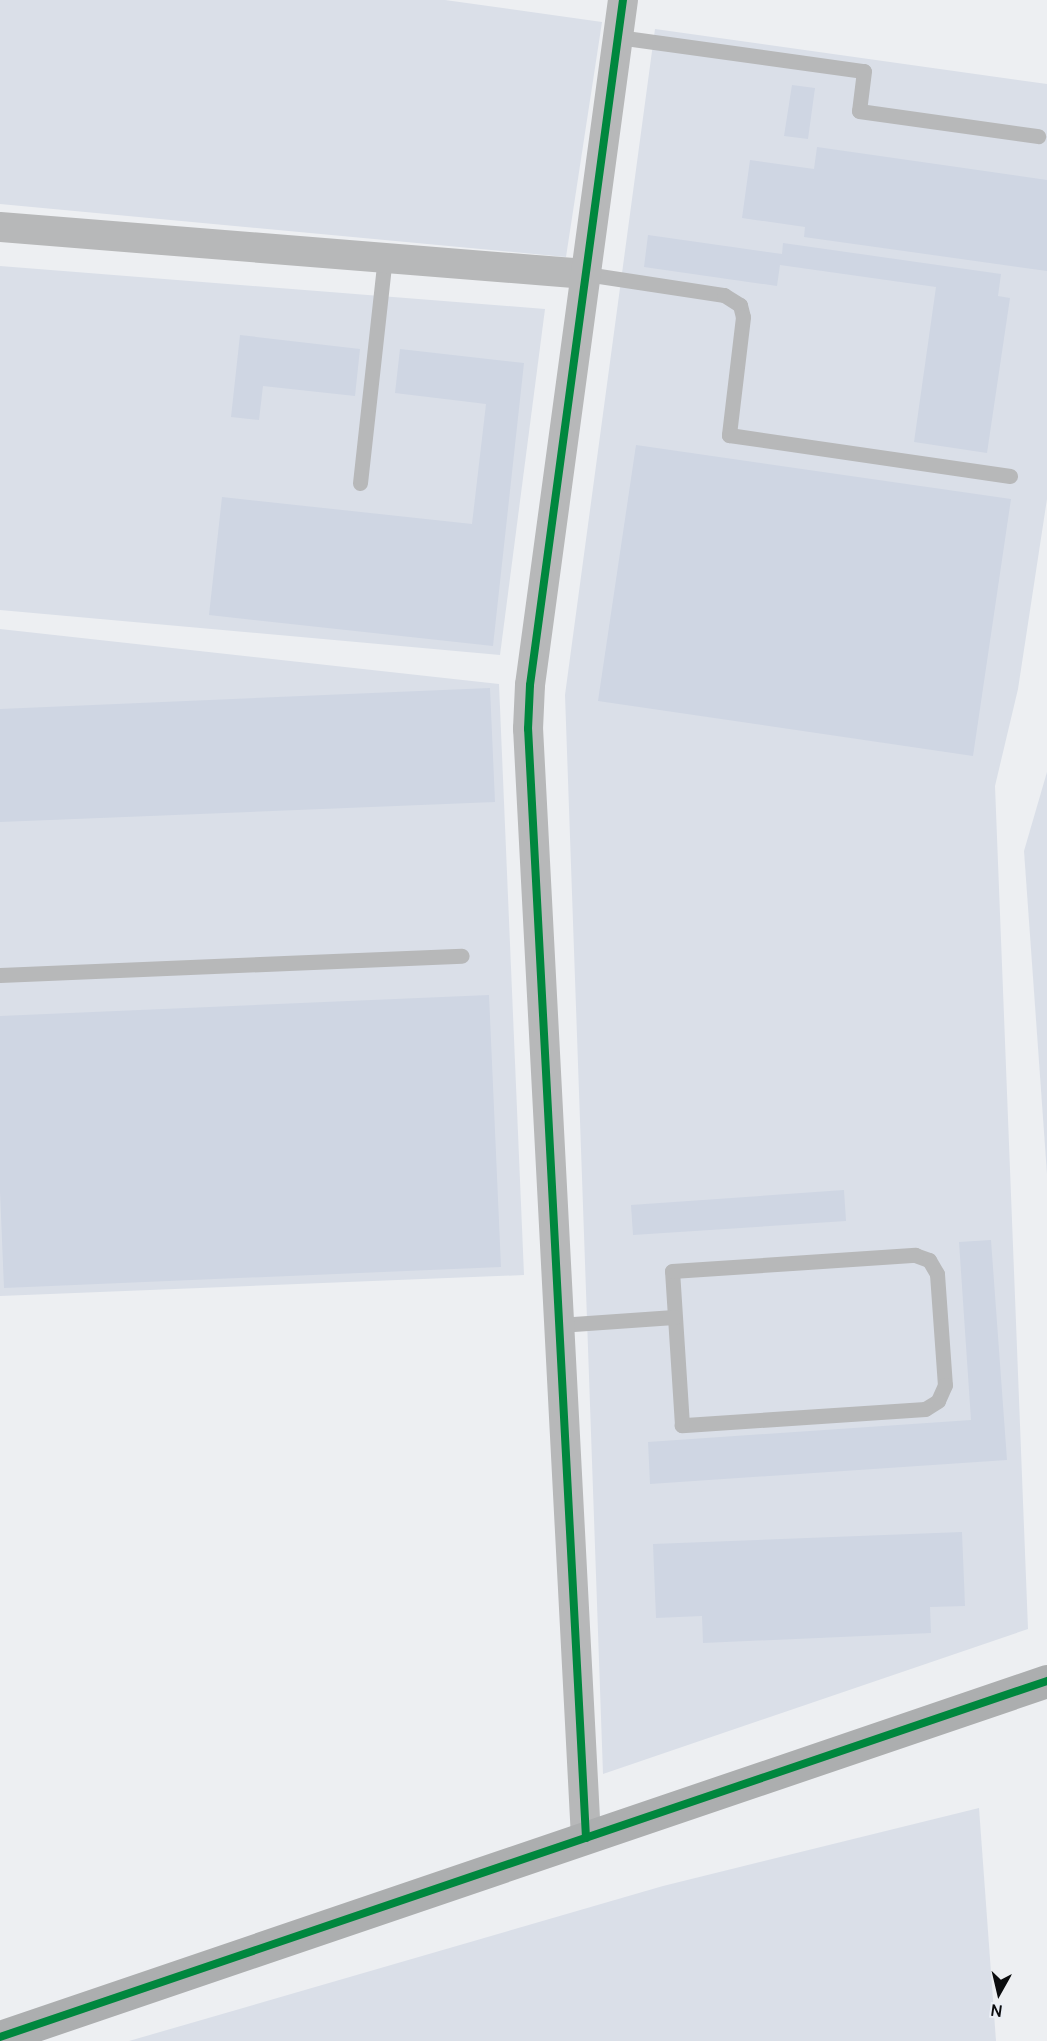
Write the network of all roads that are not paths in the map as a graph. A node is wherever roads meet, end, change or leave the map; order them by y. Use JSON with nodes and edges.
{"nodes":[{"id":1,"x":623,"y":0,"type":"edge"},
{"id":2,"x":618,"y":37,"type":"junction"},
{"id":3,"x":1038,"y":136,"type":"dead end"},
{"id":4,"x":0,"y":227,"type":"edge"},
{"id":5,"x":385,"y":258,"type":"junction"},
{"id":6,"x":586,"y":274,"type":"junction"},
{"id":7,"x":1010,"y":476,"type":"dead end"},
{"id":8,"x":360,"y":483,"type":"dead end"},
{"id":9,"x":462,"y":956,"type":"dead end"},
{"id":10,"x":0,"y":975,"type":"edge"},
{"id":11,"x":674,"y":1317,"type":"junction"},
{"id":12,"x":559,"y":1325,"type":"junction"},
{"id":13,"x":1047,"y":1682,"type":"edge"},
{"id":14,"x":586,"y":1838,"type":"junction"},
{"id":15,"x":0,"y":2037,"type":"edge"}],
"edges":[{"from":1,"to":2,"type":"street"},
{"from":2,"to":3,"type":"lane"},
{"from":2,"to":6,"type":"street"},
{"from":4,"to":5,"type":"street"},
{"from":5,"to":6,"type":"street"},
{"from":5,"to":8,"type":"lane"},
{"from":6,"to":7,"type":"lane"},
{"from":6,"to":12,"type":"street"},
{"from":9,"to":10,"type":"lane"},
{"from":11,"to":11,"type":"lane"},
{"from":11,"to":12,"type":"lane"},
{"from":12,"to":14,"type":"street"},
{"from":13,"to":14,"type":"street"},
{"from":14,"to":15,"type":"street"}]}
